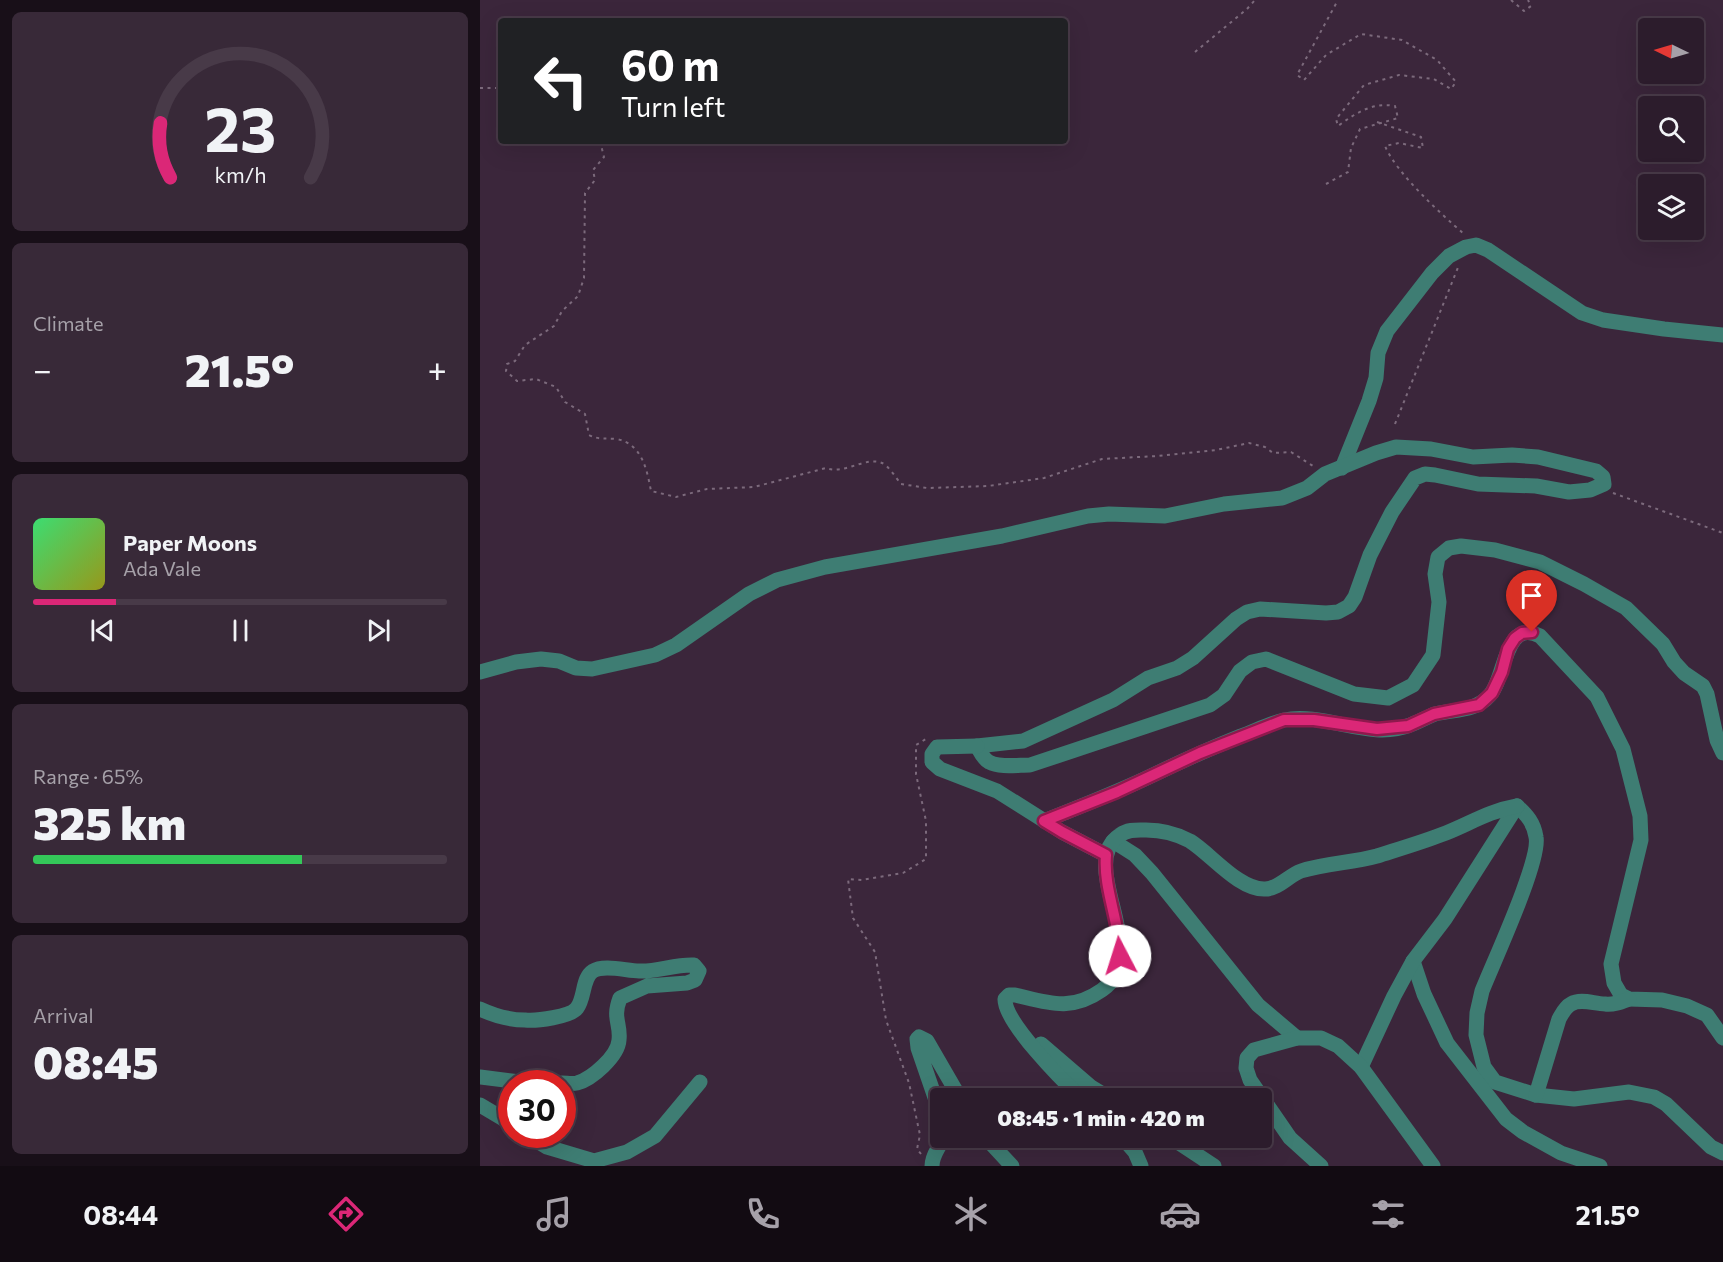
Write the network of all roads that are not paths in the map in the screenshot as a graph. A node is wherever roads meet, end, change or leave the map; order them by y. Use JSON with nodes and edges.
{"nodes":[{"id":1,"x":1723,"y":335,"type":"edge"},
{"id":2,"x":1342,"y":468,"type":"junction"},
{"id":3,"x":480,"y":672,"type":"edge"},
{"id":4,"x":976,"y":746,"type":"junction"},
{"id":5,"x":1723,"y":753,"type":"edge"},
{"id":6,"x":1517,"y":806,"type":"junction"},
{"id":7,"x":1044,"y":821,"type":"junction"},
{"id":8,"x":1110,"y":848,"type":"junction"},
{"id":9,"x":1413,"y":961,"type":"junction"},
{"id":10,"x":1629,"y":999,"type":"junction"},
{"id":11,"x":480,"y":1009,"type":"edge"},
{"id":12,"x":1012,"y":1020,"type":"junction"},
{"id":13,"x":1297,"y":1038,"type":"junction"},
{"id":14,"x":1723,"y":1038,"type":"edge"},
{"id":15,"x":1484,"y":1066,"type":"junction"},
{"id":16,"x":1361,"y":1067,"type":"junction"},
{"id":17,"x":480,"y":1077,"type":"edge"},
{"id":18,"x":498,"y":1079,"type":"edge"},
{"id":19,"x":700,"y":1082,"type":"dead end"},
{"id":20,"x":576,"y":1083,"type":"edge"},
{"id":21,"x":1478,"y":1083,"type":"junction"},
{"id":22,"x":932,"y":1088,"type":"edge"},
{"id":23,"x":954,"y":1088,"type":"edge"},
{"id":24,"x":1071,"y":1088,"type":"edge"},
{"id":25,"x":1093,"y":1088,"type":"edge"},
{"id":26,"x":1536,"y":1095,"type":"junction"},
{"id":27,"x":480,"y":1105,"type":"edge"},
{"id":28,"x":498,"y":1116,"type":"edge"},
{"id":29,"x":550,"y":1148,"type":"edge"},
{"id":30,"x":938,"y":1148,"type":"edge"},
{"id":31,"x":995,"y":1148,"type":"edge"},
{"id":32,"x":1132,"y":1148,"type":"edge"},
{"id":33,"x":1187,"y":1148,"type":"edge"},
{"id":34,"x":1723,"y":1153,"type":"edge"},
{"id":35,"x":932,"y":1165,"type":"edge"},
{"id":36,"x":1012,"y":1166,"type":"edge"},
{"id":37,"x":1141,"y":1166,"type":"edge"},
{"id":38,"x":1214,"y":1166,"type":"edge"},
{"id":39,"x":1321,"y":1166,"type":"edge"},
{"id":40,"x":1433,"y":1166,"type":"edge"},
{"id":41,"x":1600,"y":1166,"type":"edge"}],
"edges":[{"from":1,"to":2,"type":"street"},
{"from":2,"to":3,"type":"street"},
{"from":2,"to":4,"type":"street"},
{"from":4,"to":5,"type":"street"},
{"from":4,"to":7,"type":"street"},
{"from":6,"to":8,"type":"street"},
{"from":6,"to":9,"type":"street"},
{"from":6,"to":15,"type":"street"},
{"from":7,"to":8,"type":"street"},
{"from":7,"to":10,"type":"street"},
{"from":8,"to":12,"type":"street"},
{"from":8,"to":13,"type":"street"},
{"from":9,"to":16,"type":"street"},
{"from":9,"to":21,"type":"street"},
{"from":10,"to":14,"type":"street"},
{"from":10,"to":26,"type":"street"},
{"from":11,"to":20,"type":"street"},
{"from":12,"to":24,"type":"street"},
{"from":12,"to":25,"type":"street"},
{"from":13,"to":16,"type":"street"},
{"from":13,"to":39,"type":"street"},
{"from":15,"to":21,"type":"street"},
{"from":15,"to":26,"type":"street"},
{"from":16,"to":40,"type":"street"},
{"from":17,"to":18,"type":"street"},
{"from":19,"to":29,"type":"street"},
{"from":21,"to":41,"type":"street"},
{"from":22,"to":23,"type":"street"},
{"from":26,"to":34,"type":"street"},
{"from":27,"to":28,"type":"street"},
{"from":30,"to":35,"type":"street"},
{"from":31,"to":36,"type":"street"},
{"from":32,"to":37,"type":"street"},
{"from":33,"to":38,"type":"street"}]}
